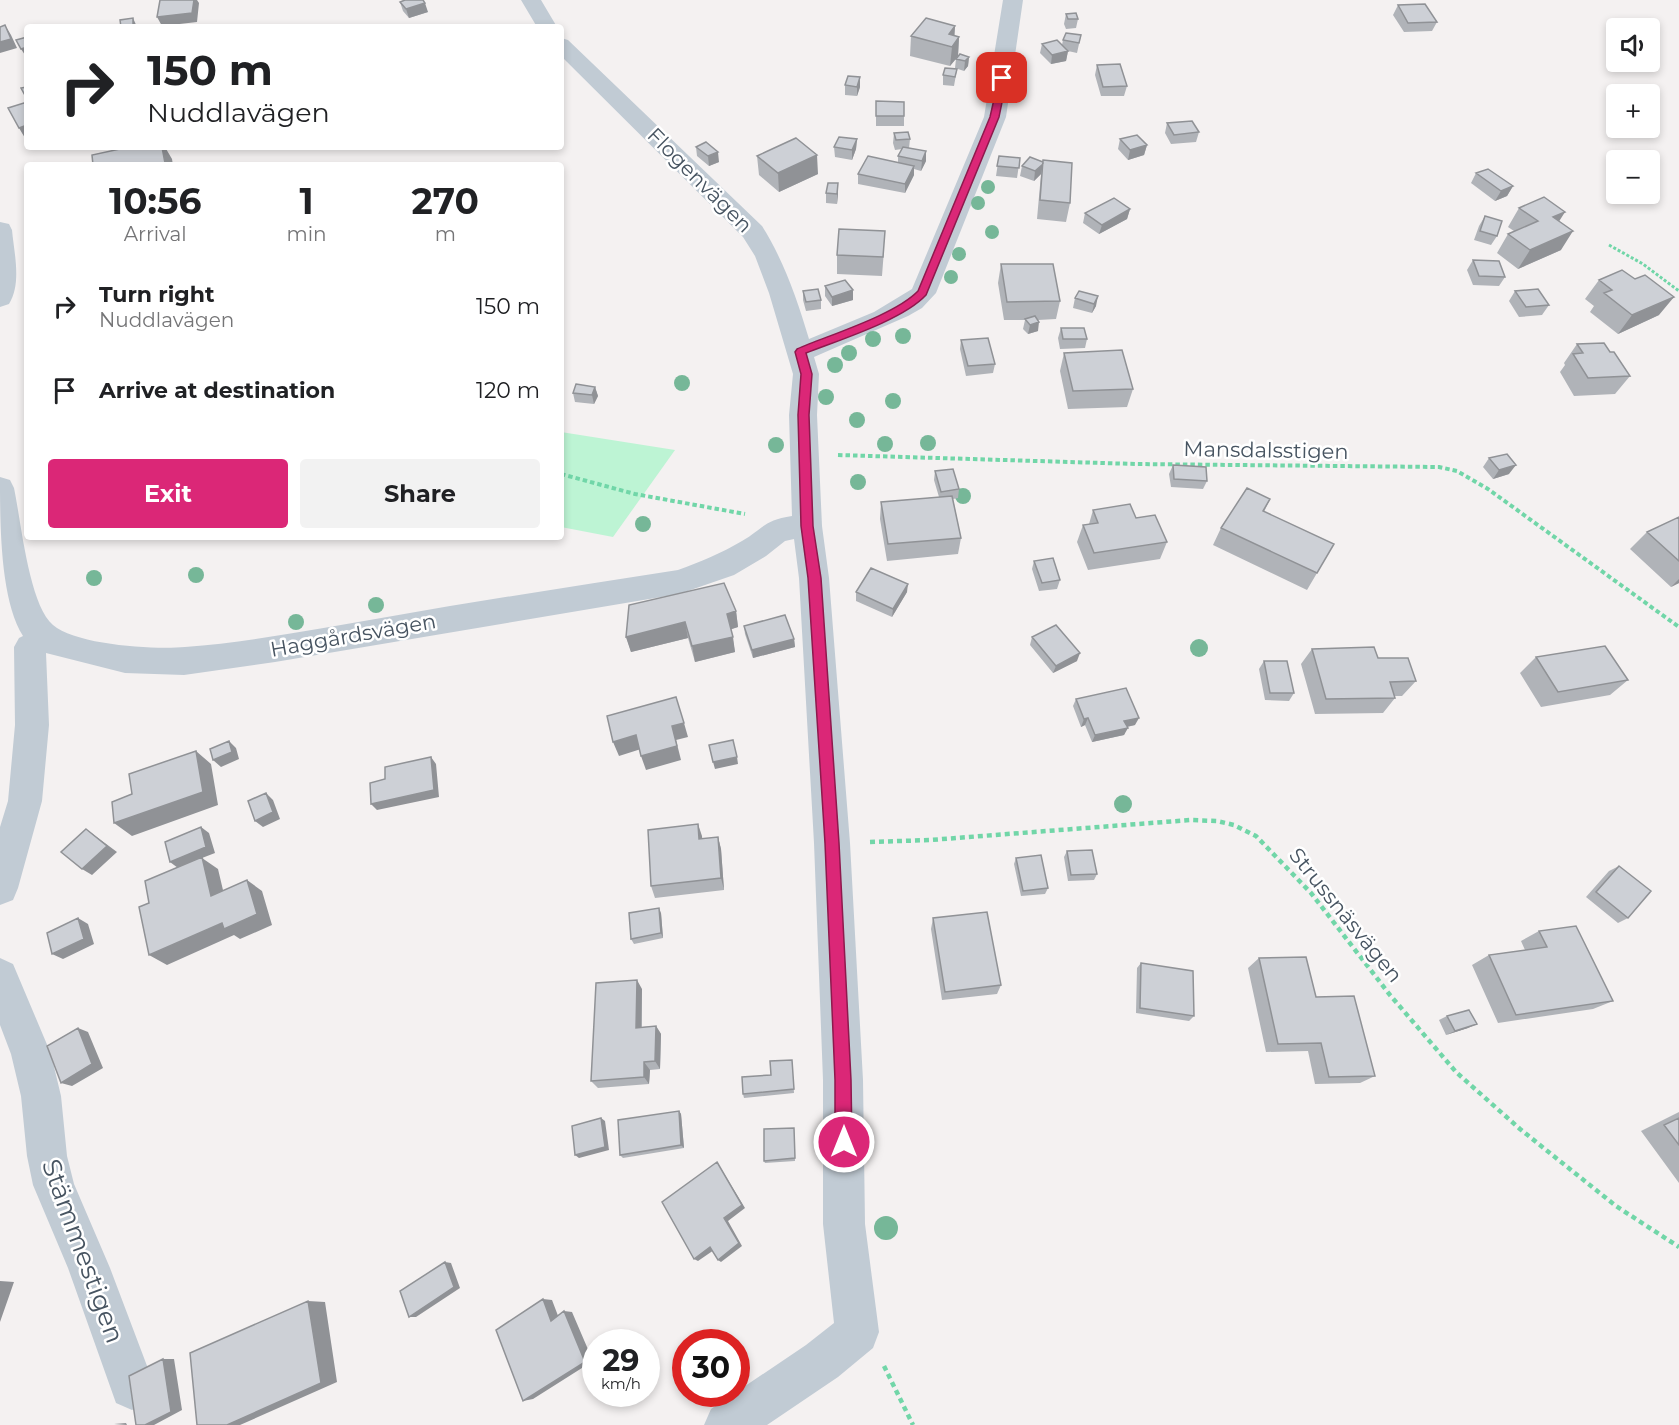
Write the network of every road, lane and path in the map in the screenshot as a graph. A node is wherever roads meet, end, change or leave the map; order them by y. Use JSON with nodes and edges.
{"nodes":[{"id":1,"x":531,"y":0,"type":"edge"},
{"id":2,"x":1013,"y":0,"type":"edge"},
{"id":3,"x":545,"y":24,"type":"edge"},
{"id":4,"x":564,"y":47,"type":"edge"},
{"id":5,"x":0,"y":230,"type":"edge"},
{"id":6,"x":1609,"y":245,"type":"dead end"},
{"id":7,"x":1679,"y":291,"type":"edge"},
{"id":8,"x":0,"y":298,"type":"edge"},
{"id":9,"x":800,"y":352,"type":"junction"},
{"id":10,"x":804,"y":454,"type":"junction"},
{"id":11,"x":564,"y":475,"type":"edge"},
{"id":12,"x":0,"y":488,"type":"edge"},
{"id":13,"x":792,"y":528,"type":"junction"},
{"id":14,"x":1679,"y":627,"type":"edge"},
{"id":15,"x":30,"y":647,"type":"dead end"},
{"id":16,"x":832,"y":843,"type":"junction"},
{"id":17,"x":0,"y":888,"type":"edge"},
{"id":18,"x":0,"y":977,"type":"edge"},
{"id":19,"x":1679,"y":1247,"type":"edge"},
{"id":20,"x":857,"y":1332,"type":"junction"},
{"id":21,"x":132,"y":1387,"type":"edge"},
{"id":22,"x":727,"y":1425,"type":"edge"},
{"id":23,"x":913,"y":1425,"type":"edge"}],
"edges":[{"from":1,"to":3,"type":"street"},
{"from":2,"to":9,"type":"street"},
{"from":4,"to":9,"type":"street","name":"Flogenvägen"},
{"from":5,"to":8,"type":"street"},
{"from":6,"to":7,"type":"path"},
{"from":9,"to":10,"type":"street","name":"Flogenvägen"},
{"from":10,"to":13,"type":"street","name":"Flogenvägen"},
{"from":10,"to":14,"type":"path","name":"Mansdalsstigen"},
{"from":11,"to":13,"type":"path"},
{"from":12,"to":13,"type":"street","name":"Haggårdsvägen"},
{"from":13,"to":16,"type":"street","name":"Flogenvägen"},
{"from":15,"to":17,"type":"street"},
{"from":16,"to":19,"type":"path","name":"Strussnäsvägen"},
{"from":16,"to":20,"type":"street","name":"Flogenvägen"},
{"from":18,"to":21,"type":"street","name":"Stämmestigen"},
{"from":20,"to":22,"type":"street"},
{"from":20,"to":23,"type":"path"}]}
